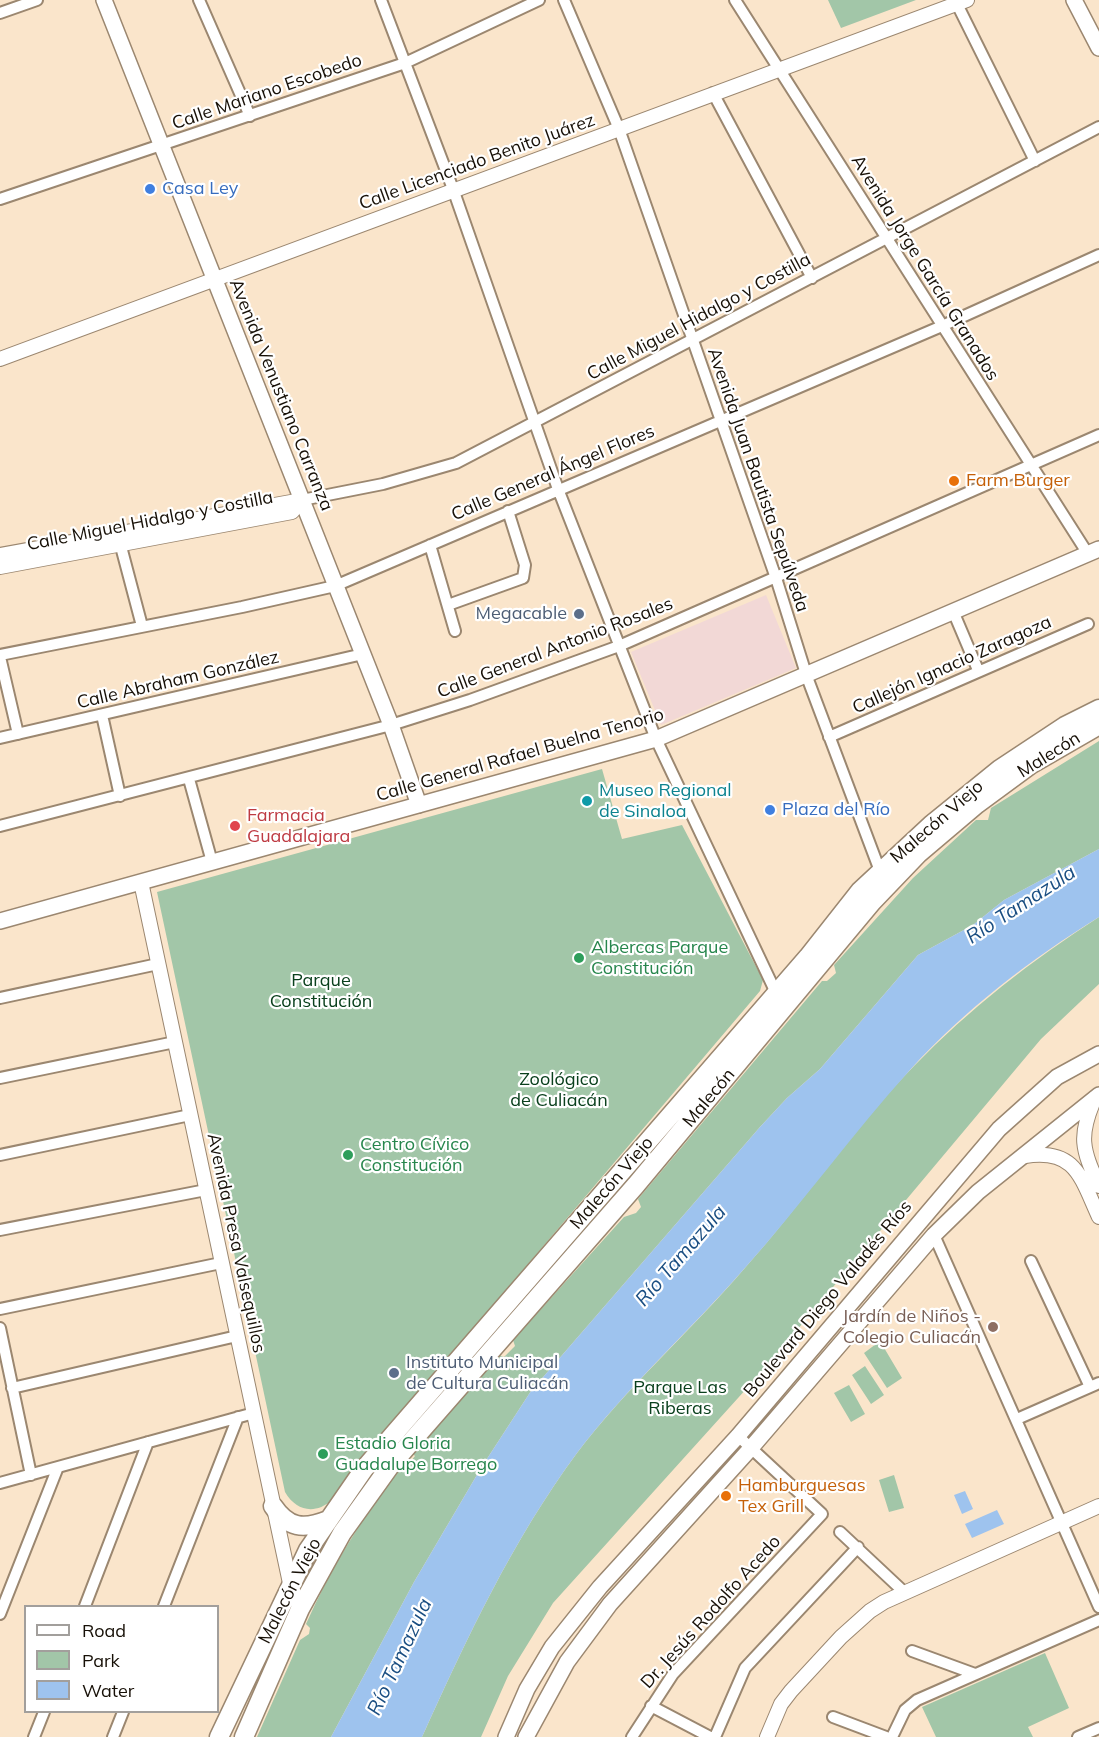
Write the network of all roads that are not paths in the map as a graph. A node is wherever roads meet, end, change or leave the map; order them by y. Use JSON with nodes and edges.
{"nodes":[{"id":1,"x":37,"y":0,"type":"edge"},
{"id":2,"x":104,"y":0,"type":"edge"},
{"id":3,"x":199,"y":0,"type":"edge"},
{"id":4,"x":381,"y":0,"type":"edge"},
{"id":5,"x":539,"y":0,"type":"edge"},
{"id":6,"x":564,"y":0,"type":"edge"},
{"id":7,"x":735,"y":0,"type":"edge"},
{"id":8,"x":1074,"y":0,"type":"edge"},
{"id":9,"x":959,"y":1,"type":"edge"},
{"id":10,"x":0,"y":13,"type":"edge"},
{"id":11,"x":1099,"y":48,"type":"edge"},
{"id":12,"x":405,"y":63,"type":"junction"},
{"id":13,"x":779,"y":69,"type":"junction"},
{"id":14,"x":713,"y":93,"type":"junction"},
{"id":15,"x":250,"y":116,"type":"junction"},
{"id":16,"x":1099,"y":127,"type":"edge"},
{"id":17,"x":619,"y":129,"type":"junction"},
{"id":18,"x":161,"y":145,"type":"junction"},
{"id":19,"x":1035,"y":161,"type":"junction"},
{"id":20,"x":453,"y":189,"type":"junction"},
{"id":21,"x":0,"y":199,"type":"edge"},
{"id":22,"x":887,"y":239,"type":"junction"},
{"id":23,"x":1099,"y":255,"type":"edge"},
{"id":24,"x":214,"y":278,"type":"junction"},
{"id":25,"x":812,"y":278,"type":"junction"},
{"id":26,"x":942,"y":326,"type":"junction"},
{"id":27,"x":693,"y":340,"type":"junction"},
{"id":28,"x":0,"y":359,"type":"edge"},
{"id":29,"x":721,"y":419,"type":"junction"},
{"id":30,"x":534,"y":423,"type":"junction"},
{"id":31,"x":1099,"y":435,"type":"edge"},
{"id":32,"x":1032,"y":467,"type":"junction"},
{"id":33,"x":558,"y":489,"type":"junction"},
{"id":34,"x":302,"y":500,"type":"junction"},
{"id":35,"x":508,"y":511,"type":"junction"},
{"id":36,"x":119,"y":539,"type":"junction"},
{"id":37,"x":430,"y":545,"type":"junction"},
{"id":38,"x":1093,"y":552,"type":"edge"},
{"id":39,"x":0,"y":555,"type":"edge"},
{"id":40,"x":0,"y":567,"type":"edge"},
{"id":41,"x":776,"y":578,"type":"junction"},
{"id":42,"x":335,"y":586,"type":"junction"},
{"id":43,"x":448,"y":605,"type":"junction"},
{"id":44,"x":953,"y":611,"type":"junction"},
{"id":45,"x":1088,"y":624,"type":"dead end"},
{"id":46,"x":142,"y":626,"type":"junction"},
{"id":47,"x":455,"y":631,"type":"dead end"},
{"id":48,"x":619,"y":646,"type":"junction"},
{"id":49,"x":363,"y":654,"type":"junction"},
{"id":50,"x":0,"y":656,"type":"edge"},
{"id":51,"x":978,"y":669,"type":"junction"},
{"id":52,"x":807,"y":677,"type":"junction"},
{"id":53,"x":1099,"y":709,"type":"edge"},
{"id":54,"x":102,"y":715,"type":"junction"},
{"id":55,"x":391,"y":725,"type":"junction"},
{"id":56,"x":1099,"y":725,"type":"edge"},
{"id":57,"x":18,"y":734,"type":"junction"},
{"id":58,"x":829,"y":737,"type":"junction"},
{"id":59,"x":0,"y":738,"type":"edge"},
{"id":60,"x":656,"y":739,"type":"junction"},
{"id":61,"x":189,"y":779,"type":"junction"},
{"id":62,"x":120,"y":796,"type":"junction"},
{"id":63,"x":419,"y":805,"type":"junction"},
{"id":64,"x":0,"y":826,"type":"edge"},
{"id":65,"x":212,"y":862,"type":"junction"},
{"id":66,"x":880,"y":871,"type":"junction"},
{"id":67,"x":141,"y":882,"type":"junction"},
{"id":68,"x":872,"y":902,"type":"junction"},
{"id":69,"x":0,"y":921,"type":"edge"},
{"id":70,"x":158,"y":964,"type":"junction"},
{"id":71,"x":0,"y":998,"type":"edge"},
{"id":72,"x":781,"y":1001,"type":"junction"},
{"id":73,"x":175,"y":1042,"type":"junction"},
{"id":74,"x":1099,"y":1054,"type":"edge"},
{"id":75,"x":0,"y":1078,"type":"edge"},
{"id":76,"x":1097,"y":1096,"type":"edge"},
{"id":77,"x":190,"y":1116,"type":"junction"},
{"id":78,"x":0,"y":1155,"type":"edge"},
{"id":79,"x":1026,"y":1156,"type":"junction"},
{"id":80,"x":975,"y":1158,"type":"junction"},
{"id":81,"x":1094,"y":1181,"type":"edge"},
{"id":82,"x":206,"y":1190,"type":"junction"},
{"id":83,"x":978,"y":1192,"type":"junction"},
{"id":84,"x":1099,"y":1217,"type":"edge"},
{"id":85,"x":0,"y":1230,"type":"edge"},
{"id":86,"x":934,"y":1235,"type":"junction"},
{"id":87,"x":1031,"y":1261,"type":"dead end"},
{"id":88,"x":221,"y":1263,"type":"junction"},
{"id":89,"x":0,"y":1309,"type":"edge"},
{"id":90,"x":0,"y":1328,"type":"edge"},
{"id":91,"x":237,"y":1336,"type":"junction"},
{"id":92,"x":8,"y":1382,"type":"edge"},
{"id":93,"x":1095,"y":1385,"type":"edge"},
{"id":94,"x":254,"y":1413,"type":"junction"},
{"id":95,"x":238,"y":1417,"type":"junction"},
{"id":96,"x":1017,"y":1419,"type":"junction"},
{"id":97,"x":738,"y":1436,"type":"junction"},
{"id":98,"x":148,"y":1442,"type":"junction"},
{"id":99,"x":751,"y":1448,"type":"junction"},
{"id":100,"x":58,"y":1467,"type":"junction"},
{"id":101,"x":31,"y":1475,"type":"junction"},
{"id":102,"x":0,"y":1483,"type":"edge"},
{"id":103,"x":273,"y":1506,"type":"junction"},
{"id":104,"x":1099,"y":1506,"type":"edge"},
{"id":105,"x":328,"y":1520,"type":"junction"},
{"id":106,"x":1062,"y":1522,"type":"junction"},
{"id":107,"x":840,"y":1532,"type":"dead end"},
{"id":108,"x":858,"y":1547,"type":"junction"},
{"id":109,"x":290,"y":1583,"type":"junction"},
{"id":110,"x":904,"y":1592,"type":"junction"},
{"id":111,"x":85,"y":1605,"type":"edge"},
{"id":112,"x":164,"y":1605,"type":"edge"},
{"id":113,"x":1099,"y":1607,"type":"edge"},
{"id":114,"x":300,"y":1609,"type":"junction"},
{"id":115,"x":0,"y":1614,"type":"edge"},
{"id":116,"x":1099,"y":1620,"type":"edge"},
{"id":117,"x":912,"y":1651,"type":"dead end"},
{"id":118,"x":975,"y":1674,"type":"junction"},
{"id":119,"x":651,"y":1706,"type":"junction"},
{"id":120,"x":44,"y":1713,"type":"edge"},
{"id":121,"x":123,"y":1713,"type":"edge"},
{"id":122,"x":833,"y":1717,"type":"dead end"},
{"id":123,"x":1099,"y":1729,"type":"edge"},
{"id":124,"x":34,"y":1737,"type":"edge"},
{"id":125,"x":113,"y":1737,"type":"edge"},
{"id":126,"x":219,"y":1737,"type":"edge"},
{"id":127,"x":244,"y":1737,"type":"edge"},
{"id":128,"x":506,"y":1737,"type":"edge"},
{"id":129,"x":526,"y":1737,"type":"edge"},
{"id":130,"x":632,"y":1737,"type":"edge"},
{"id":131,"x":710,"y":1737,"type":"edge"},
{"id":132,"x":715,"y":1737,"type":"edge"},
{"id":133,"x":767,"y":1737,"type":"edge"},
{"id":134,"x":886,"y":1737,"type":"edge"},
{"id":135,"x":892,"y":1737,"type":"edge"},
{"id":136,"x":1078,"y":1737,"type":"edge"}],
"edges":[{"from":1,"to":10,"type":"street"},
{"from":2,"to":18,"type":"main road","name":"Avenida Venustiano Carranza"},
{"from":3,"to":15,"type":"street"},
{"from":4,"to":12,"type":"street"},
{"from":5,"to":12,"type":"street","name":"Calle Mariano Escobedo"},
{"from":6,"to":17,"type":"street","name":"Avenida Juan Bautista Sepúlveda"},
{"from":7,"to":13,"type":"street","name":"Avenida Jorge García Granados"},
{"from":8,"to":11,"type":"main road"},
{"from":9,"to":13,"type":"street","name":"Calle Licenciado Benito Juárez"},
{"from":9,"to":19,"type":"street"},
{"from":12,"to":15,"type":"street","name":"Calle Mariano Escobedo"},
{"from":12,"to":20,"type":"street"},
{"from":13,"to":14,"type":"street","name":"Calle Licenciado Benito Juárez"},
{"from":13,"to":22,"type":"street","name":"Avenida Jorge García Granados"},
{"from":14,"to":17,"type":"street","name":"Calle Licenciado Benito Juárez"},
{"from":14,"to":25,"type":"street"},
{"from":15,"to":18,"type":"street","name":"Calle Mariano Escobedo"},
{"from":16,"to":19,"type":"street","name":"Calle Miguel Hidalgo y Costilla"},
{"from":17,"to":20,"type":"street","name":"Calle Licenciado Benito Juárez"},
{"from":17,"to":27,"type":"street","name":"Avenida Juan Bautista Sepúlveda"},
{"from":18,"to":21,"type":"street","name":"Calle Mariano Escobedo"},
{"from":18,"to":24,"type":"main road","name":"Avenida Venustiano Carranza"},
{"from":19,"to":22,"type":"street","name":"Calle Miguel Hidalgo y Costilla"},
{"from":20,"to":24,"type":"street","name":"Calle Licenciado Benito Juárez"},
{"from":20,"to":30,"type":"street"},
{"from":22,"to":25,"type":"street","name":"Calle Miguel Hidalgo y Costilla"},
{"from":22,"to":26,"type":"street","name":"Avenida Jorge García Granados"},
{"from":23,"to":26,"type":"street","name":"Calle General Ángel Flores"},
{"from":24,"to":28,"type":"street","name":"Calle Licenciado Benito Juárez"},
{"from":24,"to":34,"type":"main road","name":"Avenida Venustiano Carranza"},
{"from":25,"to":27,"type":"street","name":"Calle Miguel Hidalgo y Costilla"},
{"from":26,"to":29,"type":"street","name":"Calle General Ángel Flores"},
{"from":26,"to":32,"type":"street","name":"Avenida Jorge García Granados"},
{"from":27,"to":29,"type":"street","name":"Avenida Juan Bautista Sepúlveda"},
{"from":27,"to":30,"type":"street","name":"Calle Miguel Hidalgo y Costilla"},
{"from":29,"to":33,"type":"street","name":"Calle General Ángel Flores"},
{"from":29,"to":41,"type":"street","name":"Avenida Juan Bautista Sepúlveda"},
{"from":30,"to":33,"type":"street"},
{"from":30,"to":34,"type":"street","name":"Calle Miguel Hidalgo y Costilla"},
{"from":31,"to":32,"type":"street","name":"Calle General Antonio Rosales"},
{"from":32,"to":38,"type":"street","name":"Avenida Jorge García Granados"},
{"from":32,"to":41,"type":"street","name":"Calle General Antonio Rosales"},
{"from":33,"to":35,"type":"street","name":"Calle General Ángel Flores"},
{"from":33,"to":48,"type":"street"},
{"from":34,"to":36,"type":"street","name":"Calle Miguel Hidalgo y Costilla"},
{"from":34,"to":42,"type":"main road","name":"Avenida Venustiano Carranza"},
{"from":35,"to":37,"type":"street","name":"Calle General Ángel Flores"},
{"from":35,"to":43,"type":"street"},
{"from":36,"to":39,"type":"street","name":"Calle Miguel Hidalgo y Costilla"},
{"from":36,"to":40,"type":"street","name":"Calle Miguel Hidalgo y Costilla"},
{"from":36,"to":46,"type":"street"},
{"from":37,"to":42,"type":"street","name":"Calle General Ángel Flores"},
{"from":37,"to":43,"type":"street"},
{"from":38,"to":44,"type":"main road","name":"Calle General Rafael Buelna Tenorio"},
{"from":41,"to":48,"type":"street","name":"Calle General Antonio Rosales"},
{"from":41,"to":52,"type":"street","name":"Avenida Juan Bautista Sepúlveda"},
{"from":42,"to":46,"type":"street","name":"Calle General Ángel Flores"},
{"from":42,"to":49,"type":"main road","name":"Avenida Venustiano Carranza"},
{"from":43,"to":47,"type":"street"},
{"from":44,"to":51,"type":"street"},
{"from":44,"to":52,"type":"main road","name":"Calle General Rafael Buelna Tenorio"},
{"from":45,"to":51,"type":"street","name":"Callejón Ignacio Zaragoza"},
{"from":46,"to":50,"type":"street","name":"Calle General Ángel Flores"},
{"from":48,"to":55,"type":"street","name":"Calle General Antonio Rosales"},
{"from":48,"to":60,"type":"street"},
{"from":49,"to":54,"type":"street","name":"Calle Abraham González"},
{"from":49,"to":55,"type":"main road","name":"Avenida Venustiano Carranza"},
{"from":50,"to":57,"type":"street"},
{"from":51,"to":58,"type":"street","name":"Callejón Ignacio Zaragoza"},
{"from":52,"to":58,"type":"street","name":"Avenida Juan Bautista Sepúlveda"},
{"from":52,"to":60,"type":"main road","name":"Calle General Rafael Buelna Tenorio"},
{"from":53,"to":66,"type":"main road","name":"Malecón Viejo"},
{"from":54,"to":57,"type":"street","name":"Calle Abraham González"},
{"from":54,"to":62,"type":"street"},
{"from":55,"to":61,"type":"street","name":"Calle General Antonio Rosales"},
{"from":55,"to":63,"type":"main road","name":"Avenida Venustiano Carranza"},
{"from":56,"to":68,"type":"main road","name":"Malecón"},
{"from":57,"to":59,"type":"street","name":"Calle Abraham González"},
{"from":58,"to":66,"type":"street","name":"Avenida Juan Bautista Sepúlveda"},
{"from":60,"to":63,"type":"main road","name":"Calle General Rafael Buelna Tenorio"},
{"from":60,"to":72,"type":"street"},
{"from":61,"to":62,"type":"street","name":"Calle General Antonio Rosales"},
{"from":61,"to":65,"type":"street"},
{"from":62,"to":64,"type":"street","name":"Calle General Antonio Rosales"},
{"from":63,"to":65,"type":"main road","name":"Calle General Rafael Buelna Tenorio"},
{"from":65,"to":67,"type":"main road","name":"Calle General Rafael Buelna Tenorio"},
{"from":66,"to":68,"type":"main road"},
{"from":66,"to":72,"type":"main road","name":"Malecón Viejo"},
{"from":67,"to":69,"type":"main road","name":"Calle General Rafael Buelna Tenorio"},
{"from":67,"to":70,"type":"street","name":"Avenida Presa Valsequillos"},
{"from":68,"to":72,"type":"main road","name":"Malecón"},
{"from":70,"to":71,"type":"street"},
{"from":70,"to":73,"type":"street","name":"Avenida Presa Valsequillos"},
{"from":72,"to":105,"type":"main road","name":"Malecón Viejo"},
{"from":72,"to":114,"type":"main road","name":"Malecón"},
{"from":73,"to":75,"type":"street"},
{"from":73,"to":77,"type":"street","name":"Avenida Presa Valsequillos"},
{"from":74,"to":80,"type":"main road","name":"Boulevard Diego Valadés Ríos"},
{"from":76,"to":79,"type":"main road","name":"Boulevard Diego Valadés Ríos"},
{"from":76,"to":81,"type":"street"},
{"from":77,"to":78,"type":"street"},
{"from":77,"to":82,"type":"street","name":"Avenida Presa Valsequillos"},
{"from":79,"to":81,"type":"street"},
{"from":79,"to":83,"type":"main road","name":"Boulevard Diego Valadés Ríos"},
{"from":80,"to":83,"type":"main road"},
{"from":80,"to":97,"type":"main road","name":"Boulevard Diego Valadés Ríos"},
{"from":81,"to":84,"type":"street"},
{"from":82,"to":85,"type":"street"},
{"from":82,"to":88,"type":"street","name":"Avenida Presa Valsequillos"},
{"from":83,"to":86,"type":"main road","name":"Boulevard Diego Valadés Ríos"},
{"from":86,"to":96,"type":"street"},
{"from":86,"to":99,"type":"main road","name":"Boulevard Diego Valadés Ríos"},
{"from":87,"to":93,"type":"street"},
{"from":88,"to":89,"type":"street"},
{"from":88,"to":91,"type":"street","name":"Avenida Presa Valsequillos"},
{"from":90,"to":92,"type":"street"},
{"from":91,"to":92,"type":"street"},
{"from":91,"to":94,"type":"street","name":"Avenida Presa Valsequillos"},
{"from":92,"to":101,"type":"street"},
{"from":93,"to":96,"type":"street"},
{"from":94,"to":95,"type":"street"},
{"from":94,"to":103,"type":"street","name":"Avenida Presa Valsequillos"},
{"from":95,"to":98,"type":"street"},
{"from":95,"to":112,"type":"street"},
{"from":96,"to":106,"type":"street"},
{"from":97,"to":99,"type":"street"},
{"from":97,"to":128,"type":"main road","name":"Boulevard Diego Valadés Ríos"},
{"from":98,"to":100,"type":"street"},
{"from":98,"to":111,"type":"street"},
{"from":99,"to":119,"type":"street","name":"Dr. Jesús Rodolfo Acedo"},
{"from":99,"to":129,"type":"main road","name":"Boulevard Diego Valadés Ríos"},
{"from":100,"to":101,"type":"street"},
{"from":100,"to":115,"type":"street"},
{"from":101,"to":102,"type":"street"},
{"from":103,"to":105,"type":"main road"},
{"from":103,"to":109,"type":"street","name":"Avenida Presa Valsequillos"},
{"from":104,"to":106,"type":"street"},
{"from":105,"to":109,"type":"main road","name":"Malecón Viejo"},
{"from":106,"to":110,"type":"street"},
{"from":106,"to":113,"type":"street"},
{"from":107,"to":108,"type":"street"},
{"from":108,"to":110,"type":"street"},
{"from":108,"to":132,"type":"street"},
{"from":109,"to":114,"type":"street","name":"Avenida Presa Valsequillos"},
{"from":109,"to":126,"type":"main road","name":"Malecón Viejo"},
{"from":110,"to":133,"type":"street"},
{"from":114,"to":127,"type":"main road","name":"Malecón"},
{"from":116,"to":118,"type":"street"},
{"from":117,"to":118,"type":"street"},
{"from":118,"to":135,"type":"street"},
{"from":119,"to":130,"type":"street","name":"Dr. Jesús Rodolfo Acedo"},
{"from":119,"to":131,"type":"street"},
{"from":120,"to":124,"type":"street"},
{"from":121,"to":125,"type":"street"},
{"from":122,"to":134,"type":"street"},
{"from":123,"to":136,"type":"street"}]}
